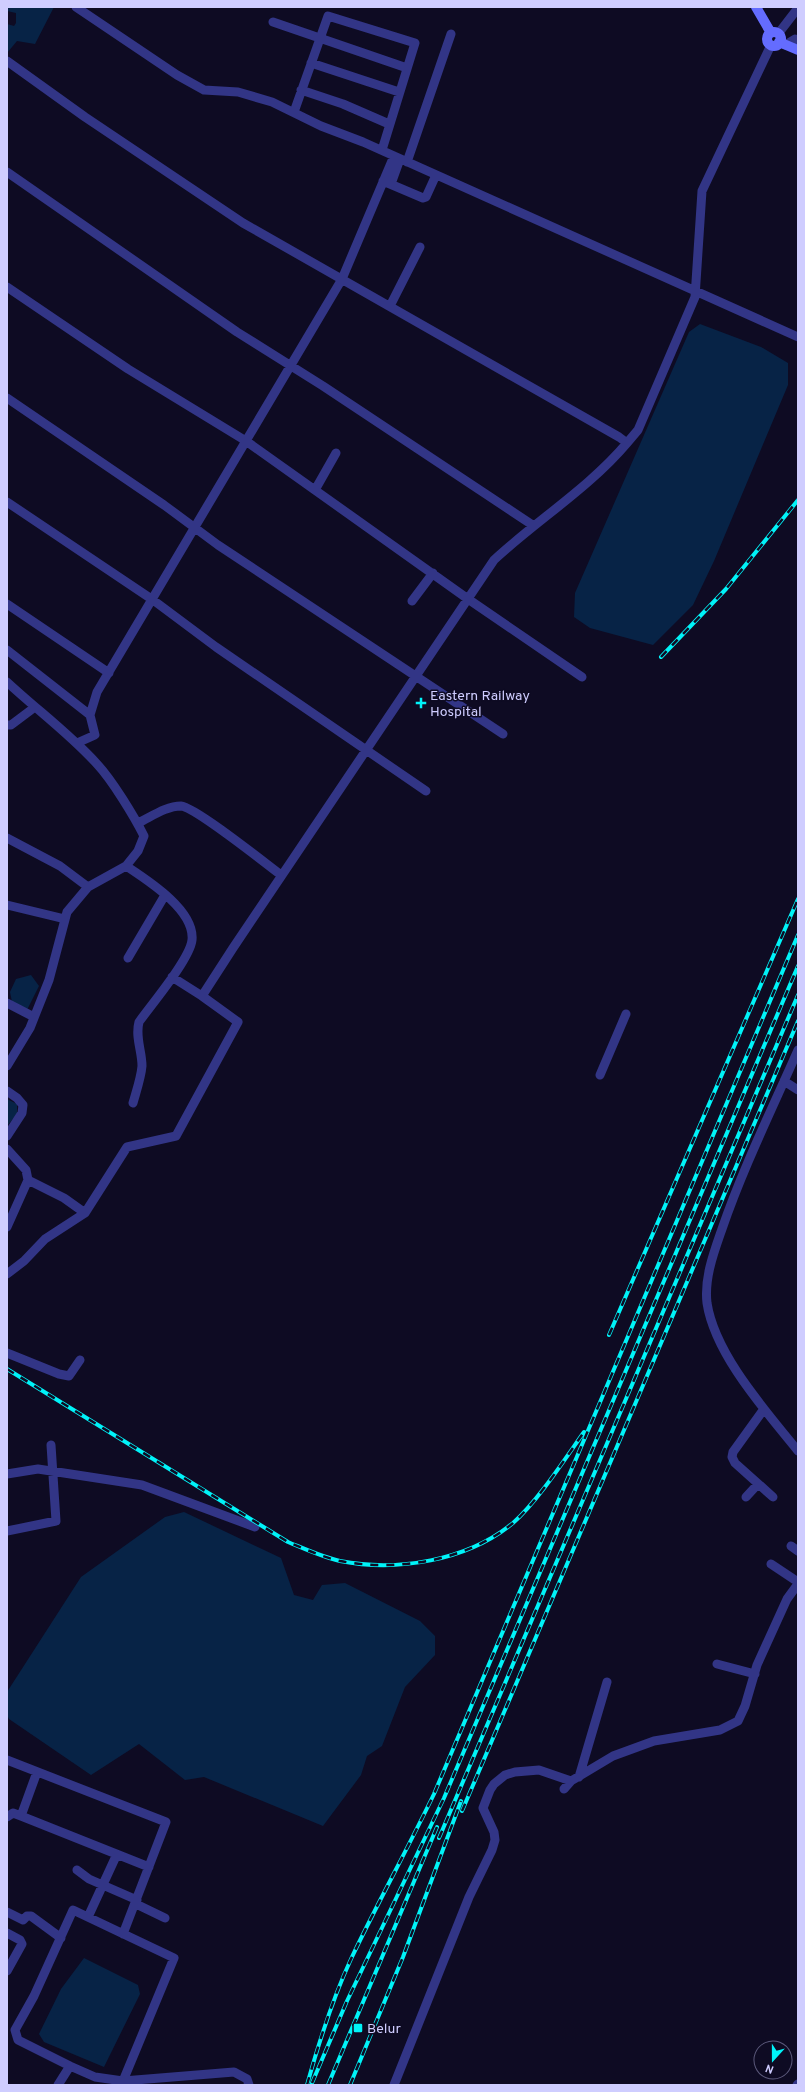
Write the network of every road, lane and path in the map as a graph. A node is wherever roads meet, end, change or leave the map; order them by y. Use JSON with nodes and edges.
{"nodes":[{"id":1,"x":76,"y":7,"type":"edge"},
{"id":2,"x":756,"y":7,"type":"edge"},
{"id":3,"x":798,"y":8,"type":"edge"},
{"id":4,"x":273,"y":22,"type":"dead end"},
{"id":5,"x":451,"y":34,"type":"dead end"},
{"id":6,"x":320,"y":37,"type":"junction"},
{"id":7,"x":777,"y":40,"type":"junction"},
{"id":8,"x":798,"y":40,"type":"edge"},
{"id":9,"x":798,"y":50,"type":"edge"},
{"id":10,"x":7,"y":61,"type":"edge"},
{"id":11,"x":311,"y":63,"type":"junction"},
{"id":12,"x":407,"y":68,"type":"junction"},
{"id":13,"x":301,"y":90,"type":"junction"},
{"id":14,"x":399,"y":92,"type":"junction"},
{"id":15,"x":294,"y":112,"type":"junction"},
{"id":16,"x":389,"y":124,"type":"junction"},
{"id":17,"x":382,"y":150,"type":"junction"},
{"id":18,"x":401,"y":159,"type":"junction"},
{"id":19,"x":7,"y":172,"type":"edge"},
{"id":20,"x":436,"y":175,"type":"junction"},
{"id":21,"x":387,"y":183,"type":"junction"},
{"id":22,"x":420,"y":247,"type":"dead end"},
{"id":23,"x":342,"y":279,"type":"junction"},
{"id":24,"x":7,"y":286,"type":"edge"},
{"id":25,"x":695,"y":291,"type":"junction"},
{"id":26,"x":390,"y":306,"type":"junction"},
{"id":27,"x":798,"y":337,"type":"edge"},
{"id":28,"x":289,"y":366,"type":"junction"},
{"id":29,"x":7,"y":398,"type":"edge"},
{"id":30,"x":246,"y":441,"type":"junction"},
{"id":31,"x":627,"y":443,"type":"junction"},
{"id":32,"x":336,"y":453,"type":"dead end"},
{"id":33,"x":315,"y":490,"type":"junction"},
{"id":34,"x":7,"y":502,"type":"edge"},
{"id":35,"x":194,"y":526,"type":"junction"},
{"id":36,"x":534,"y":526,"type":"junction"},
{"id":37,"x":433,"y":572,"type":"junction"},
{"id":38,"x":468,"y":599,"type":"junction"},
{"id":39,"x":153,"y":600,"type":"junction"},
{"id":40,"x":412,"y":601,"type":"dead end"},
{"id":41,"x":8,"y":606,"type":"edge"},
{"id":42,"x":7,"y":650,"type":"edge"},
{"id":43,"x":109,"y":672,"type":"junction"},
{"id":44,"x":415,"y":676,"type":"junction"},
{"id":45,"x":582,"y":677,"type":"dead end"},
{"id":46,"x":7,"y":682,"type":"edge"},
{"id":47,"x":35,"y":707,"type":"junction"},
{"id":48,"x":90,"y":715,"type":"junction"},
{"id":49,"x":7,"y":725,"type":"edge"},
{"id":50,"x":503,"y":734,"type":"dead end"},
{"id":51,"x":77,"y":743,"type":"junction"},
{"id":52,"x":366,"y":749,"type":"junction"},
{"id":53,"x":426,"y":791,"type":"dead end"},
{"id":54,"x":138,"y":823,"type":"junction"},
{"id":55,"x":7,"y":838,"type":"edge"},
{"id":56,"x":126,"y":866,"type":"junction"},
{"id":57,"x":281,"y":875,"type":"junction"},
{"id":58,"x":88,"y":888,"type":"junction"},
{"id":59,"x":165,"y":895,"type":"junction"},
{"id":60,"x":7,"y":905,"type":"edge"},
{"id":61,"x":65,"y":919,"type":"junction"},
{"id":62,"x":128,"y":958,"type":"dead end"},
{"id":63,"x":172,"y":977,"type":"junction"},
{"id":64,"x":202,"y":996,"type":"junction"},
{"id":65,"x":7,"y":1003,"type":"edge"},
{"id":66,"x":626,"y":1014,"type":"dead end"},
{"id":67,"x":34,"y":1017,"type":"junction"},
{"id":68,"x":798,"y":1050,"type":"edge"},
{"id":69,"x":7,"y":1066,"type":"edge"},
{"id":70,"x":600,"y":1075,"type":"dead end"},
{"id":71,"x":784,"y":1081,"type":"junction"},
{"id":72,"x":7,"y":1090,"type":"edge"},
{"id":73,"x":798,"y":1090,"type":"edge"},
{"id":74,"x":133,"y":1103,"type":"dead end"},
{"id":75,"x":7,"y":1136,"type":"edge"},
{"id":76,"x":7,"y":1149,"type":"edge"},
{"id":77,"x":28,"y":1180,"type":"junction"},
{"id":78,"x":85,"y":1214,"type":"junction"},
{"id":79,"x":7,"y":1227,"type":"edge"},
{"id":80,"x":7,"y":1274,"type":"edge"},
{"id":81,"x":7,"y":1353,"type":"edge"},
{"id":82,"x":80,"y":1360,"type":"dead end"},
{"id":83,"x":764,"y":1409,"type":"junction"},
{"id":84,"x":52,"y":1445,"type":"dead end"},
{"id":85,"x":798,"y":1452,"type":"edge"},
{"id":86,"x":52,"y":1471,"type":"junction"},
{"id":87,"x":7,"y":1474,"type":"edge"},
{"id":88,"x":758,"y":1484,"type":"junction"},
{"id":89,"x":746,"y":1497,"type":"dead end"},
{"id":90,"x":773,"y":1498,"type":"dead end"},
{"id":91,"x":255,"y":1527,"type":"dead end"},
{"id":92,"x":7,"y":1531,"type":"edge"},
{"id":93,"x":771,"y":1564,"type":"dead end"},
{"id":94,"x":798,"y":1583,"type":"edge"},
{"id":95,"x":717,"y":1664,"type":"dead end"},
{"id":96,"x":755,"y":1674,"type":"junction"},
{"id":97,"x":607,"y":1682,"type":"dead end"},
{"id":98,"x":7,"y":1760,"type":"edge"},
{"id":99,"x":37,"y":1772,"type":"junction"},
{"id":100,"x":575,"y":1779,"type":"junction"},
{"id":101,"x":564,"y":1789,"type":"dead end"},
{"id":102,"x":21,"y":1816,"type":"junction"},
{"id":103,"x":7,"y":1817,"type":"edge"},
{"id":104,"x":116,"y":1854,"type":"junction"},
{"id":105,"x":149,"y":1867,"type":"junction"},
{"id":106,"x":77,"y":1870,"type":"dead end"},
{"id":107,"x":102,"y":1885,"type":"junction"},
{"id":108,"x":137,"y":1900,"type":"junction"},
{"id":109,"x":7,"y":1912,"type":"edge"},
{"id":110,"x":88,"y":1917,"type":"junction"},
{"id":111,"x":165,"y":1918,"type":"dead end"},
{"id":112,"x":7,"y":1933,"type":"edge"},
{"id":113,"x":123,"y":1934,"type":"junction"},
{"id":114,"x":61,"y":1938,"type":"junction"},
{"id":115,"x":9,"y":1971,"type":"edge"},
{"id":116,"x":70,"y":2066,"type":"junction"},
{"id":117,"x":123,"y":2081,"type":"junction"},
{"id":118,"x":58,"y":2085,"type":"edge"},
{"id":119,"x":248,"y":2085,"type":"edge"},
{"id":120,"x":394,"y":2085,"type":"edge"}],
"edges":[{"from":1,"to":15,"type":"street"},
{"from":2,"to":7,"type":"street"},
{"from":3,"to":7,"type":"street"},
{"from":4,"to":6,"type":"street"},
{"from":5,"to":18,"type":"street"},
{"from":6,"to":11,"type":"street"},
{"from":6,"to":12,"type":"street"},
{"from":6,"to":12,"type":"street"},
{"from":7,"to":8,"type":"street"},
{"from":7,"to":9,"type":"street"},
{"from":7,"to":25,"type":"street"},
{"from":10,"to":23,"type":"street"},
{"from":11,"to":13,"type":"street"},
{"from":11,"to":14,"type":"street"},
{"from":12,"to":14,"type":"street"},
{"from":13,"to":15,"type":"street"},
{"from":13,"to":16,"type":"street"},
{"from":14,"to":16,"type":"street"},
{"from":15,"to":17,"type":"street"},
{"from":16,"to":17,"type":"street"},
{"from":17,"to":18,"type":"street"},
{"from":18,"to":20,"type":"street"},
{"from":18,"to":21,"type":"street"},
{"from":19,"to":28,"type":"street"},
{"from":20,"to":21,"type":"street"},
{"from":20,"to":25,"type":"street"},
{"from":21,"to":23,"type":"street"},
{"from":22,"to":26,"type":"street"},
{"from":23,"to":26,"type":"street"},
{"from":23,"to":28,"type":"street"},
{"from":24,"to":30,"type":"street"},
{"from":25,"to":27,"type":"street"},
{"from":25,"to":31,"type":"street"},
{"from":26,"to":31,"type":"street"},
{"from":28,"to":30,"type":"street"},
{"from":28,"to":36,"type":"street"},
{"from":29,"to":35,"type":"street"},
{"from":30,"to":33,"type":"street"},
{"from":30,"to":35,"type":"street"},
{"from":31,"to":36,"type":"street"},
{"from":32,"to":33,"type":"street"},
{"from":33,"to":37,"type":"street"},
{"from":34,"to":39,"type":"street"},
{"from":35,"to":39,"type":"street"},
{"from":35,"to":44,"type":"street"},
{"from":36,"to":38,"type":"street"},
{"from":37,"to":38,"type":"street"},
{"from":37,"to":40,"type":"street"},
{"from":38,"to":44,"type":"street"},
{"from":38,"to":45,"type":"street"},
{"from":39,"to":43,"type":"street"},
{"from":39,"to":52,"type":"street"},
{"from":41,"to":43,"type":"street"},
{"from":42,"to":48,"type":"street"},
{"from":43,"to":48,"type":"street"},
{"from":44,"to":50,"type":"street"},
{"from":44,"to":52,"type":"street"},
{"from":46,"to":47,"type":"street"},
{"from":47,"to":49,"type":"street"},
{"from":47,"to":51,"type":"street"},
{"from":48,"to":51,"type":"street"},
{"from":51,"to":54,"type":"street"},
{"from":52,"to":53,"type":"street"},
{"from":52,"to":57,"type":"street"},
{"from":54,"to":56,"type":"street"},
{"from":54,"to":57,"type":"street"},
{"from":55,"to":58,"type":"street"},
{"from":56,"to":58,"type":"street"},
{"from":56,"to":59,"type":"street"},
{"from":57,"to":64,"type":"street"},
{"from":58,"to":61,"type":"street"},
{"from":59,"to":62,"type":"street"},
{"from":59,"to":63,"type":"street"},
{"from":60,"to":61,"type":"street"},
{"from":61,"to":67,"type":"street"},
{"from":63,"to":64,"type":"street"},
{"from":63,"to":74,"type":"street"},
{"from":64,"to":78,"type":"street"},
{"from":65,"to":67,"type":"street"},
{"from":66,"to":70,"type":"street"},
{"from":67,"to":69,"type":"street"},
{"from":68,"to":71,"type":"street"},
{"from":71,"to":73,"type":"street"},
{"from":71,"to":83,"type":"street"},
{"from":72,"to":75,"type":"street"},
{"from":76,"to":77,"type":"street"},
{"from":77,"to":78,"type":"street"},
{"from":77,"to":79,"type":"street"},
{"from":78,"to":80,"type":"street"},
{"from":81,"to":82,"type":"street"},
{"from":83,"to":85,"type":"street"},
{"from":83,"to":88,"type":"street"},
{"from":84,"to":86,"type":"street"},
{"from":86,"to":87,"type":"street"},
{"from":86,"to":91,"type":"street"},
{"from":86,"to":92,"type":"street"},
{"from":88,"to":89,"type":"street"},
{"from":88,"to":90,"type":"street"},
{"from":93,"to":94,"type":"street"},
{"from":94,"to":96,"type":"street"},
{"from":95,"to":96,"type":"street"},
{"from":96,"to":100,"type":"street"},
{"from":97,"to":100,"type":"street"},
{"from":98,"to":99,"type":"street"},
{"from":99,"to":102,"type":"street"},
{"from":99,"to":105,"type":"street"},
{"from":100,"to":101,"type":"street"},
{"from":100,"to":120,"type":"street"},
{"from":102,"to":103,"type":"street"},
{"from":102,"to":104,"type":"street"},
{"from":104,"to":105,"type":"street"},
{"from":104,"to":107,"type":"street"},
{"from":105,"to":108,"type":"street"},
{"from":106,"to":107,"type":"street"},
{"from":107,"to":108,"type":"street"},
{"from":107,"to":110,"type":"street"},
{"from":108,"to":111,"type":"street"},
{"from":108,"to":113,"type":"street"},
{"from":109,"to":114,"type":"street"},
{"from":110,"to":113,"type":"street"},
{"from":110,"to":114,"type":"street"},
{"from":112,"to":115,"type":"street"},
{"from":113,"to":117,"type":"street"},
{"from":114,"to":116,"type":"street"},
{"from":116,"to":117,"type":"street"},
{"from":116,"to":118,"type":"street"},
{"from":117,"to":119,"type":"street"}]}
